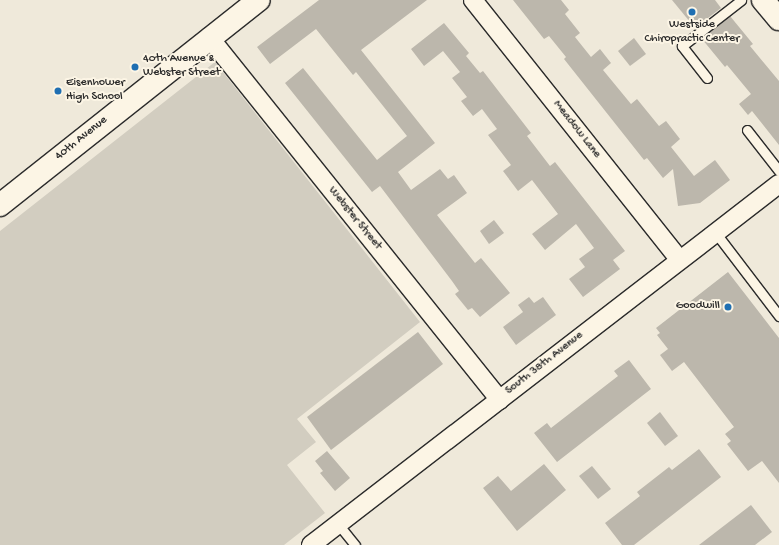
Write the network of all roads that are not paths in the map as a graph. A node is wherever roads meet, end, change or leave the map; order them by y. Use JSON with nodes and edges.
{"nodes":[{"id":1,"x":473,"y":0,"type":"edge"},
{"id":2,"x":741,"y":0,"type":"edge"},
{"id":3,"x":763,"y":0,"type":"edge"},
{"id":4,"x":254,"y":1,"type":"edge"},
{"id":5,"x":779,"y":19,"type":"edge"},
{"id":6,"x":209,"y":37,"type":"junction"},
{"id":7,"x":707,"y":78,"type":"dead end"},
{"id":8,"x":747,"y":130,"type":"dead end"},
{"id":9,"x":779,"y":171,"type":"edge"},
{"id":10,"x":779,"y":184,"type":"edge"},
{"id":11,"x":0,"y":205,"type":"edge"},
{"id":12,"x":715,"y":232,"type":"junction"},
{"id":13,"x":679,"y":259,"type":"junction"},
{"id":14,"x":779,"y":316,"type":"edge"},
{"id":15,"x":500,"y":400,"type":"junction"},
{"id":16,"x":338,"y":524,"type":"junction"},
{"id":17,"x":311,"y":545,"type":"edge"},
{"id":18,"x":355,"y":545,"type":"edge"}],
"edges":[{"from":1,"to":13,"type":"street","name":"Meadow Lane"},
{"from":2,"to":7,"type":"lane"},
{"from":3,"to":5,"type":"main road"},
{"from":4,"to":6,"type":"main road","name":"40th Avenue"},
{"from":6,"to":11,"type":"main road","name":"40th Avenue"},
{"from":6,"to":15,"type":"street","name":"Webster Street"},
{"from":8,"to":9,"type":"lane"},
{"from":10,"to":12,"type":"street","name":"South 38th Avenue"},
{"from":12,"to":13,"type":"street","name":"South 38th Avenue"},
{"from":12,"to":14,"type":"lane"},
{"from":13,"to":15,"type":"street","name":"South 38th Avenue"},
{"from":15,"to":16,"type":"street","name":"South 38th Avenue"},
{"from":16,"to":17,"type":"street","name":"South 38th Avenue"},
{"from":16,"to":18,"type":"lane"}]}
